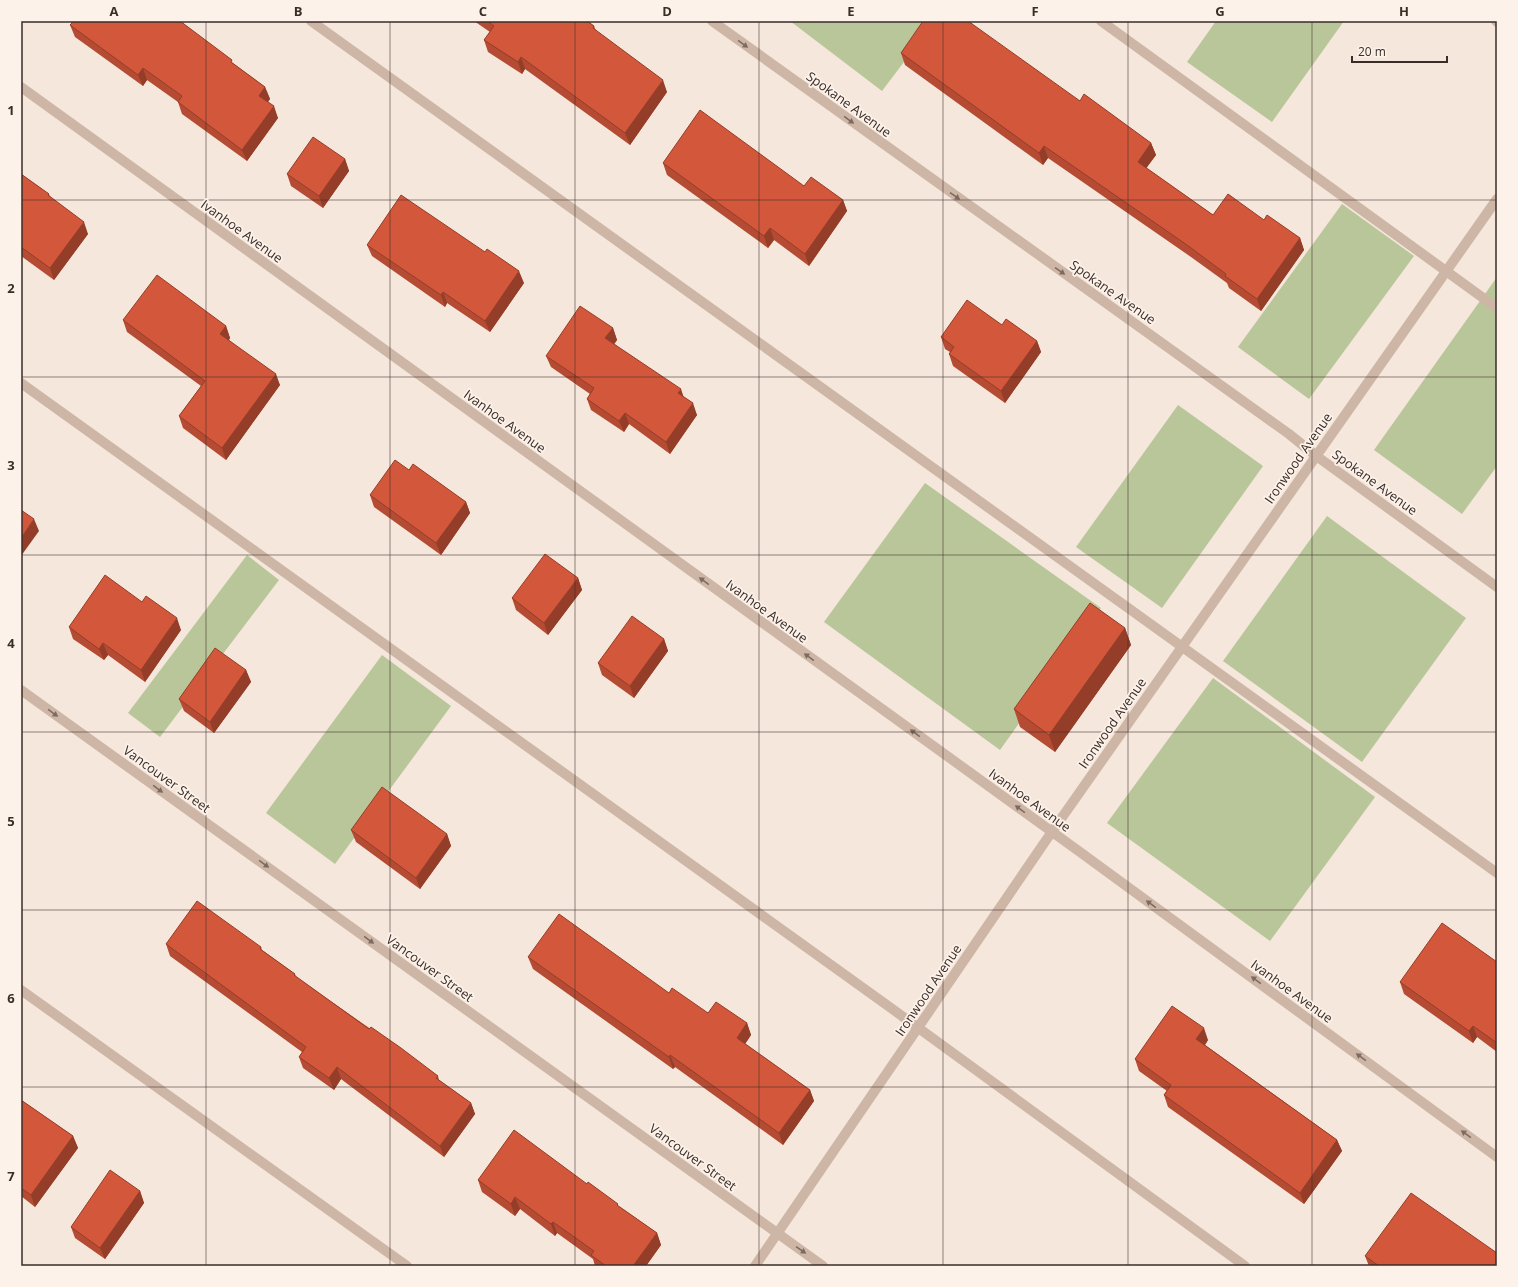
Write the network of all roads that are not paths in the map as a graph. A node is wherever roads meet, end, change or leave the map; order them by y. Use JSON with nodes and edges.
{"nodes":[{"id":1,"x":311,"y":21,"type":"edge"},
{"id":2,"x":712,"y":21,"type":"edge"},
{"id":3,"x":1101,"y":21,"type":"edge"},
{"id":4,"x":21,"y":87,"type":"edge"},
{"id":5,"x":1497,"y":199,"type":"edge"},
{"id":6,"x":1446,"y":271,"type":"junction"},
{"id":7,"x":1497,"y":308,"type":"edge"},
{"id":8,"x":21,"y":383,"type":"edge"},
{"id":9,"x":1315,"y":455,"type":"junction"},
{"id":10,"x":1497,"y":586,"type":"edge"},
{"id":11,"x":1181,"y":648,"type":"junction"},
{"id":12,"x":21,"y":690,"type":"edge"},
{"id":13,"x":1051,"y":833,"type":"junction"},
{"id":14,"x":1497,"y":873,"type":"edge"},
{"id":15,"x":21,"y":990,"type":"edge"},
{"id":16,"x":917,"y":1028,"type":"junction"},
{"id":17,"x":1497,"y":1157,"type":"edge"},
{"id":18,"x":778,"y":1234,"type":"junction"},
{"id":19,"x":407,"y":1266,"type":"edge"},
{"id":20,"x":755,"y":1266,"type":"edge"},
{"id":21,"x":823,"y":1266,"type":"edge"},
{"id":22,"x":1245,"y":1266,"type":"edge"}],
"edges":[{"from":1,"to":11,"type":"street"},
{"from":2,"to":9,"type":"street","name":"Spokane Avenue","one_way":true},
{"from":3,"to":6,"type":"street"},
{"from":13,"to":4,"type":"street","name":"Ivanhoe Avenue","one_way":true},
{"from":5,"to":6,"type":"street","name":"Ironwood Avenue"},
{"from":6,"to":7,"type":"street"},
{"from":6,"to":9,"type":"street","name":"Ironwood Avenue"},
{"from":8,"to":16,"type":"street"},
{"from":9,"to":10,"type":"street","name":"Spokane Avenue"},
{"from":9,"to":11,"type":"street","name":"Ironwood Avenue"},
{"from":11,"to":13,"type":"street","name":"Ironwood Avenue"},
{"from":11,"to":14,"type":"street"},
{"from":12,"to":18,"type":"street","name":"Vancouver Street","one_way":true},
{"from":13,"to":16,"type":"street","name":"Ironwood Avenue"},
{"from":17,"to":13,"type":"street","name":"Ivanhoe Avenue","one_way":true},
{"from":15,"to":19,"type":"street"},
{"from":16,"to":18,"type":"street","name":"Ironwood Avenue"},
{"from":16,"to":22,"type":"street"},
{"from":18,"to":20,"type":"street","name":"Ironwood Avenue"},
{"from":18,"to":21,"type":"street","name":"Vancouver Street","one_way":true}]}
